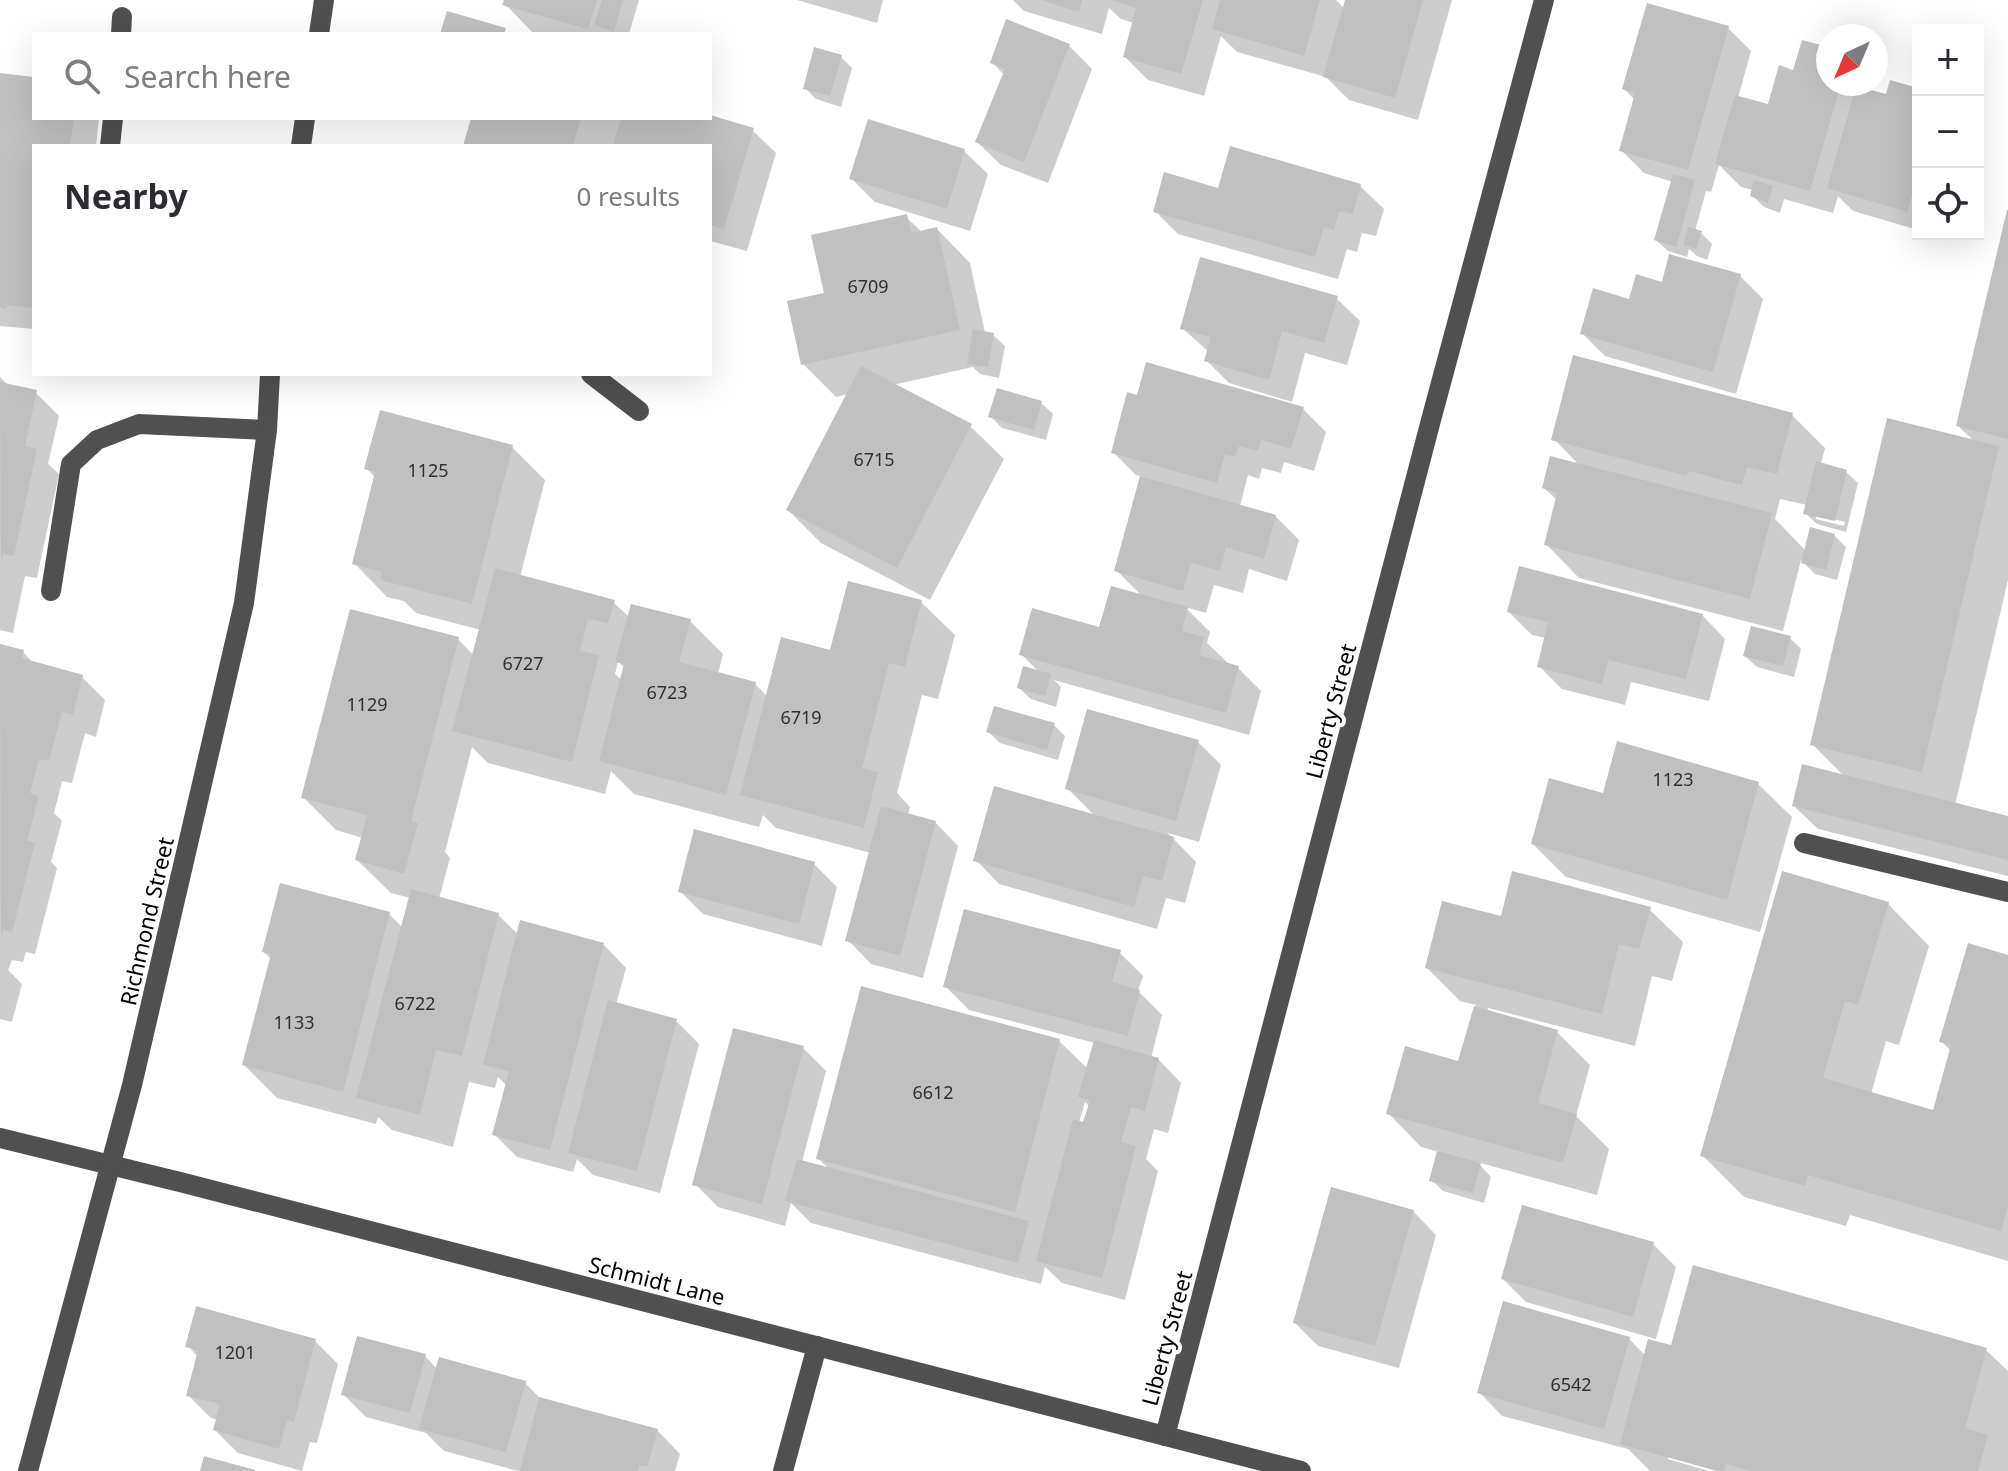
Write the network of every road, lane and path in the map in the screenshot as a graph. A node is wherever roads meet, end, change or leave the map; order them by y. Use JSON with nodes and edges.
{"nodes":[{"id":1,"x":324,"y":0,"type":"edge"},
{"id":2,"x":1544,"y":0,"type":"edge"},
{"id":3,"x":319,"y":32,"type":"edge"},
{"id":4,"x":113,"y":120,"type":"edge"},
{"id":5,"x":305,"y":120,"type":"edge"},
{"id":6,"x":110,"y":144,"type":"edge"},
{"id":7,"x":301,"y":144,"type":"edge"},
{"id":8,"x":270,"y":376,"type":"edge"},
{"id":9,"x":594,"y":376,"type":"edge"},
{"id":10,"x":639,"y":411,"type":"dead end"},
{"id":11,"x":267,"y":430,"type":"junction"},
{"id":12,"x":51,"y":591,"type":"dead end"},
{"id":13,"x":1804,"y":843,"type":"dead end"},
{"id":14,"x":2008,"y":892,"type":"edge"},
{"id":15,"x":0,"y":1138,"type":"edge"},
{"id":16,"x":111,"y":1165,"type":"junction"},
{"id":17,"x":817,"y":1346,"type":"junction"},
{"id":18,"x":1165,"y":1436,"type":"junction"},
{"id":19,"x":28,"y":1471,"type":"edge"},
{"id":20,"x":783,"y":1471,"type":"edge"},
{"id":21,"x":1301,"y":1471,"type":"edge"}],
"edges":[{"from":1,"to":3,"type":"street"},
{"from":2,"to":18,"type":"street","name":"Liberty Street"},
{"from":4,"to":6,"type":"street"},
{"from":5,"to":7,"type":"street"},
{"from":8,"to":11,"type":"street","name":"Richmond Street"},
{"from":9,"to":10,"type":"street"},
{"from":11,"to":12,"type":"street"},
{"from":11,"to":16,"type":"street","name":"Richmond Street"},
{"from":13,"to":14,"type":"street"},
{"from":15,"to":16,"type":"street","name":"Schmidt Lane"},
{"from":16,"to":17,"type":"street","name":"Schmidt Lane"},
{"from":16,"to":19,"type":"street","name":"Richmond Street"},
{"from":17,"to":18,"type":"street","name":"Schmidt Lane"},
{"from":17,"to":20,"type":"street"},
{"from":18,"to":21,"type":"street","name":"Schmidt Lane"}]}
